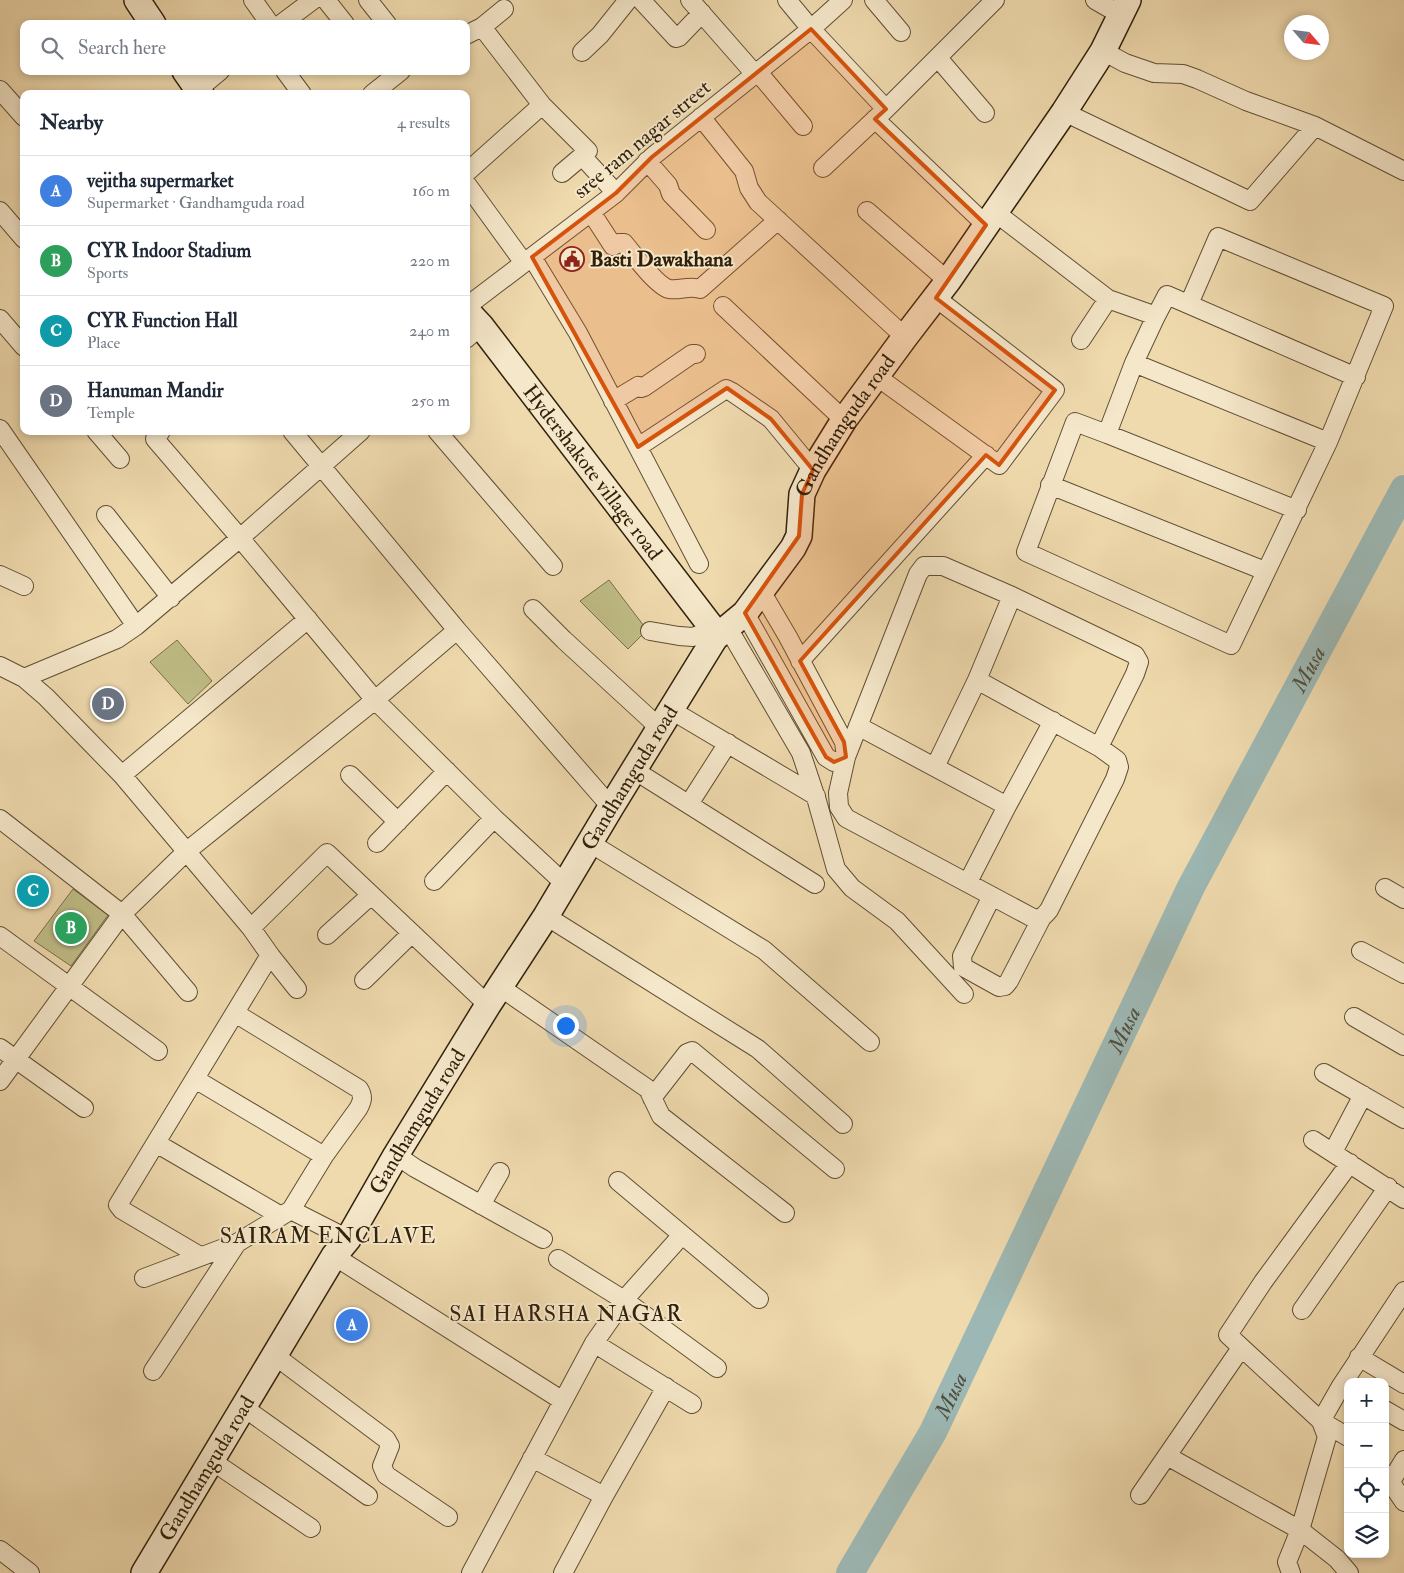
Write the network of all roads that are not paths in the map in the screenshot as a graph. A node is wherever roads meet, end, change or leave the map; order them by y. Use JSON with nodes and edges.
{"nodes":[{"id":1,"x":137,"y":0,"type":"edge"},
{"id":2,"x":253,"y":0,"type":"edge"},
{"id":3,"x":326,"y":0,"type":"edge"},
{"id":4,"x":368,"y":0,"type":"edge"},
{"id":5,"x":628,"y":0,"type":"edge"},
{"id":6,"x":641,"y":0,"type":"edge"},
{"id":7,"x":787,"y":0,"type":"edge"},
{"id":8,"x":843,"y":0,"type":"edge"},
{"id":9,"x":874,"y":0,"type":"edge"},
{"id":10,"x":995,"y":0,"type":"edge"},
{"id":11,"x":1095,"y":0,"type":"edge"},
{"id":12,"x":696,"y":6,"type":"edge"},
{"id":13,"x":1125,"y":8,"type":"edge"},
{"id":14,"x":303,"y":9,"type":"edge"},
{"id":15,"x":504,"y":9,"type":"dead end"},
{"id":16,"x":150,"y":20,"type":"edge"},
{"id":17,"x":267,"y":20,"type":"edge"},
{"id":18,"x":287,"y":20,"type":"edge"},
{"id":19,"x":343,"y":20,"type":"edge"},
{"id":20,"x":384,"y":20,"type":"edge"},
{"id":21,"x":811,"y":29,"type":"junction"},
{"id":22,"x":474,"y":31,"type":"edge"},
{"id":23,"x":902,"y":32,"type":"dead end"},
{"id":24,"x":1103,"y":51,"type":"junction"},
{"id":25,"x":582,"y":52,"type":"dead end"},
{"id":26,"x":938,"y":58,"type":"junction"},
{"id":27,"x":756,"y":72,"type":"junction"},
{"id":28,"x":213,"y":75,"type":"edge"},
{"id":29,"x":288,"y":75,"type":"edge"},
{"id":30,"x":396,"y":75,"type":"edge"},
{"id":31,"x":194,"y":85,"type":"edge"},
{"id":32,"x":0,"y":90,"type":"edge"},
{"id":33,"x":299,"y":90,"type":"edge"},
{"id":34,"x":377,"y":90,"type":"edge"},
{"id":35,"x":542,"y":105,"type":"junction"},
{"id":36,"x":20,"y":112,"type":"edge"},
{"id":37,"x":1064,"y":112,"type":"junction"},
{"id":38,"x":985,"y":113,"type":"dead end"},
{"id":39,"x":881,"y":114,"type":"junction"},
{"id":40,"x":701,"y":117,"type":"junction"},
{"id":41,"x":803,"y":126,"type":"dead end"},
{"id":42,"x":1315,"y":126,"type":"junction"},
{"id":43,"x":582,"y":156,"type":"junction"},
{"id":44,"x":647,"y":161,"type":"junction"},
{"id":45,"x":822,"y":168,"type":"dead end"},
{"id":46,"x":470,"y":169,"type":"edge"},
{"id":47,"x":1404,"y":171,"type":"edge"},
{"id":48,"x":562,"y":173,"type":"dead end"},
{"id":49,"x":470,"y":188,"type":"edge"},
{"id":50,"x":616,"y":193,"type":"junction"},
{"id":51,"x":0,"y":211,"type":"edge"},
{"id":52,"x":867,"y":211,"type":"dead end"},
{"id":53,"x":591,"y":212,"type":"junction"},
{"id":54,"x":991,"y":219,"type":"junction"},
{"id":55,"x":778,"y":220,"type":"junction"},
{"id":56,"x":706,"y":230,"type":"dead end"},
{"id":57,"x":20,"y":234,"type":"edge"},
{"id":58,"x":528,"y":260,"type":"junction"},
{"id":59,"x":942,"y":289,"type":"junction"},
{"id":60,"x":1108,"y":300,"type":"junction"},
{"id":61,"x":1189,"y":304,"type":"junction"},
{"id":62,"x":723,"y":306,"type":"dead end"},
{"id":63,"x":1156,"y":316,"type":"junction"},
{"id":64,"x":0,"y":318,"type":"edge"},
{"id":65,"x":470,"y":321,"type":"edge"},
{"id":66,"x":904,"y":337,"type":"junction"},
{"id":67,"x":1081,"y":340,"type":"dead end"},
{"id":68,"x":20,"y":342,"type":"edge"},
{"id":69,"x":696,"y":354,"type":"dead end"},
{"id":70,"x":1134,"y":363,"type":"junction"},
{"id":71,"x":876,"y":376,"type":"junction"},
{"id":72,"x":1356,"y":377,"type":"junction"},
{"id":73,"x":613,"y":402,"type":"junction"},
{"id":74,"x":844,"y":420,"type":"junction"},
{"id":75,"x":0,"y":429,"type":"edge"},
{"id":76,"x":1107,"y":434,"type":"junction"},
{"id":77,"x":99,"y":435,"type":"edge"},
{"id":78,"x":158,"y":435,"type":"edge"},
{"id":79,"x":295,"y":435,"type":"edge"},
{"id":80,"x":356,"y":435,"type":"edge"},
{"id":81,"x":440,"y":435,"type":"edge"},
{"id":82,"x":1328,"y":442,"type":"junction"},
{"id":83,"x":638,"y":447,"type":"junction"},
{"id":84,"x":986,"y":455,"type":"junction"},
{"id":85,"x":120,"y":459,"type":"dead end"},
{"id":86,"x":321,"y":465,"type":"junction"},
{"id":87,"x":813,"y":470,"type":"junction"},
{"id":88,"x":1050,"y":485,"type":"junction"},
{"id":89,"x":1297,"y":510,"type":"junction"},
{"id":90,"x":106,"y":515,"type":"dead end"},
{"id":91,"x":240,"y":538,"type":"junction"},
{"id":92,"x":699,"y":564,"type":"dead end"},
{"id":93,"x":553,"y":566,"type":"dead end"},
{"id":94,"x":1266,"y":571,"type":"junction"},
{"id":95,"x":0,"y":575,"type":"edge"},
{"id":96,"x":24,"y":586,"type":"dead end"},
{"id":97,"x":761,"y":591,"type":"junction"},
{"id":98,"x":1012,"y":596,"type":"junction"},
{"id":99,"x":171,"y":598,"type":"junction"},
{"id":100,"x":533,"y":608,"type":"dead end"},
{"id":101,"x":308,"y":619,"type":"junction"},
{"id":102,"x":136,"y":626,"type":"junction"},
{"id":103,"x":725,"y":627,"type":"junction"},
{"id":104,"x":457,"y":630,"type":"junction"},
{"id":105,"x":650,"y":631,"type":"dead end"},
{"id":106,"x":800,"y":661,"type":"junction"},
{"id":107,"x":2,"y":672,"type":"edge"},
{"id":108,"x":24,"y":678,"type":"junction"},
{"id":109,"x":977,"y":680,"type":"junction"},
{"id":110,"x":375,"y":700,"type":"junction"},
{"id":111,"x":665,"y":720,"type":"junction"},
{"id":112,"x":1054,"y":721,"type":"junction"},
{"id":113,"x":858,"y":726,"type":"junction"},
{"id":114,"x":728,"y":743,"type":"junction"},
{"id":115,"x":1099,"y":747,"type":"junction"},
{"id":116,"x":846,"y":757,"type":"junction"},
{"id":117,"x":935,"y":767,"type":"junction"},
{"id":118,"x":634,"y":770,"type":"junction"},
{"id":119,"x":447,"y":772,"type":"junction"},
{"id":120,"x":122,"y":774,"type":"junction"},
{"id":121,"x":350,"y":775,"type":"dead end"},
{"id":122,"x":816,"y":796,"type":"junction"},
{"id":123,"x":689,"y":804,"type":"junction"},
{"id":124,"x":1007,"y":806,"type":"junction"},
{"id":125,"x":610,"y":807,"type":"junction"},
{"id":126,"x":494,"y":818,"type":"junction"},
{"id":127,"x":0,"y":819,"type":"edge"},
{"id":128,"x":398,"y":822,"type":"junction"},
{"id":129,"x":376,"y":843,"type":"dead end"},
{"id":130,"x":590,"y":843,"type":"junction"},
{"id":131,"x":187,"y":851,"type":"junction"},
{"id":132,"x":434,"y":882,"type":"dead end"},
{"id":133,"x":968,"y":882,"type":"junction"},
{"id":134,"x":565,"y":884,"type":"junction"},
{"id":135,"x":815,"y":884,"type":"dead end"},
{"id":136,"x":1385,"y":888,"type":"dead end"},
{"id":137,"x":371,"y":895,"type":"junction"},
{"id":138,"x":992,"y":896,"type":"junction"},
{"id":139,"x":1404,"y":898,"type":"edge"},
{"id":140,"x":122,"y":914,"type":"junction"},
{"id":141,"x":546,"y":916,"type":"junction"},
{"id":142,"x":1040,"y":919,"type":"junction"},
{"id":143,"x":251,"y":928,"type":"junction"},
{"id":144,"x":412,"y":933,"type":"junction"},
{"id":145,"x":327,"y":935,"type":"dead end"},
{"id":146,"x":0,"y":936,"type":"edge"},
{"id":147,"x":1361,"y":951,"type":"dead end"},
{"id":148,"x":270,"y":955,"type":"junction"},
{"id":149,"x":1404,"y":974,"type":"edge"},
{"id":150,"x":364,"y":980,"type":"dead end"},
{"id":151,"x":69,"y":986,"type":"junction"},
{"id":152,"x":297,"y":989,"type":"dead end"},
{"id":153,"x":188,"y":992,"type":"dead end"},
{"id":154,"x":964,"y":994,"type":"dead end"},
{"id":155,"x":494,"y":996,"type":"junction"},
{"id":156,"x":235,"y":1013,"type":"junction"},
{"id":157,"x":1354,"y":1017,"type":"dead end"},
{"id":158,"x":870,"y":1042,"type":"dead end"},
{"id":159,"x":1404,"y":1046,"type":"edge"},
{"id":160,"x":0,"y":1048,"type":"edge"},
{"id":161,"x":158,"y":1051,"type":"dead end"},
{"id":162,"x":16,"y":1060,"type":"junction"},
{"id":163,"x":1324,"y":1073,"type":"dead end"},
{"id":164,"x":195,"y":1079,"type":"junction"},
{"id":165,"x":0,"y":1081,"type":"edge"},
{"id":166,"x":1363,"y":1095,"type":"junction"},
{"id":167,"x":652,"y":1098,"type":"junction"},
{"id":168,"x":84,"y":1108,"type":"dead end"},
{"id":169,"x":1404,"y":1119,"type":"edge"},
{"id":170,"x":843,"y":1124,"type":"dead end"},
{"id":171,"x":1313,"y":1140,"type":"dead end"},
{"id":172,"x":156,"y":1143,"type":"junction"},
{"id":173,"x":1332,"y":1152,"type":"junction"},
{"id":174,"x":396,"y":1155,"type":"junction"},
{"id":175,"x":324,"y":1156,"type":"junction"},
{"id":176,"x":1350,"y":1162,"type":"junction"},
{"id":177,"x":835,"y":1169,"type":"dead end"},
{"id":178,"x":500,"y":1172,"type":"dead end"},
{"id":179,"x":618,"y":1181,"type":"dead end"},
{"id":180,"x":1388,"y":1187,"type":"junction"},
{"id":181,"x":1404,"y":1199,"type":"edge"},
{"id":182,"x":481,"y":1205,"type":"junction"},
{"id":183,"x":286,"y":1213,"type":"junction"},
{"id":184,"x":785,"y":1213,"type":"dead end"},
{"id":185,"x":682,"y":1235,"type":"junction"},
{"id":186,"x":543,"y":1239,"type":"dead end"},
{"id":187,"x":237,"y":1242,"type":"junction"},
{"id":188,"x":341,"y":1248,"type":"junction"},
{"id":189,"x":200,"y":1256,"type":"junction"},
{"id":190,"x":558,"y":1259,"type":"dead end"},
{"id":191,"x":144,"y":1278,"type":"dead end"},
{"id":192,"x":1404,"y":1291,"type":"edge"},
{"id":193,"x":759,"y":1299,"type":"dead end"},
{"id":194,"x":624,"y":1300,"type":"junction"},
{"id":195,"x":1302,"y":1310,"type":"dead end"},
{"id":196,"x":594,"y":1343,"type":"junction"},
{"id":197,"x":1241,"y":1348,"type":"junction"},
{"id":198,"x":274,"y":1355,"type":"junction"},
{"id":199,"x":1359,"y":1357,"type":"junction"},
{"id":200,"x":717,"y":1368,"type":"dead end"},
{"id":201,"x":152,"y":1371,"type":"dead end"},
{"id":202,"x":1349,"y":1378,"type":"edge"},
{"id":203,"x":1404,"y":1384,"type":"edge"},
{"id":204,"x":666,"y":1387,"type":"junction"},
{"id":205,"x":1344,"y":1388,"type":"edge"},
{"id":206,"x":563,"y":1401,"type":"junction"},
{"id":207,"x":692,"y":1404,"type":"dead end"},
{"id":208,"x":242,"y":1407,"type":"junction"},
{"id":209,"x":1389,"y":1412,"type":"edge"},
{"id":210,"x":1321,"y":1421,"type":"junction"},
{"id":211,"x":1404,"y":1421,"type":"edge"},
{"id":212,"x":1344,"y":1435,"type":"edge"},
{"id":213,"x":1167,"y":1456,"type":"junction"},
{"id":214,"x":532,"y":1458,"type":"junction"},
{"id":215,"x":1404,"y":1460,"type":"edge"},
{"id":216,"x":212,"y":1461,"type":"junction"},
{"id":217,"x":1389,"y":1478,"type":"edge"},
{"id":218,"x":1389,"y":1480,"type":"edge"},
{"id":219,"x":1140,"y":1495,"type":"dead end"},
{"id":220,"x":368,"y":1496,"type":"dead end"},
{"id":221,"x":604,"y":1496,"type":"junction"},
{"id":222,"x":1404,"y":1502,"type":"edge"},
{"id":223,"x":448,"y":1517,"type":"dead end"},
{"id":224,"x":312,"y":1528,"type":"dead end"},
{"id":225,"x":1300,"y":1530,"type":"junction"},
{"id":226,"x":0,"y":1550,"type":"edge"},
{"id":227,"x":30,"y":1573,"type":"edge"},
{"id":228,"x":144,"y":1573,"type":"edge"},
{"id":229,"x":471,"y":1573,"type":"edge"},
{"id":230,"x":563,"y":1573,"type":"edge"},
{"id":231,"x":1291,"y":1573,"type":"edge"},
{"id":232,"x":1349,"y":1573,"type":"edge"}],
"edges":[{"from":1,"to":16,"type":"street"},
{"from":2,"to":17,"type":"street"},
{"from":3,"to":19,"type":"street"},
{"from":4,"to":20,"type":"street"},
{"from":5,"to":25,"type":"street"},
{"from":6,"to":12,"type":"street"},
{"from":7,"to":21,"type":"street"},
{"from":8,"to":21,"type":"street","name":"sree ram nagar street"},
{"from":9,"to":23,"type":"street"},
{"from":10,"to":26,"type":"street"},
{"from":11,"to":13,"type":"street"},
{"from":12,"to":27,"type":"street"},
{"from":13,"to":24,"type":"street","name":"Gandhamguda road"},
{"from":14,"to":18,"type":"street"},
{"from":15,"to":22,"type":"street"},
{"from":21,"to":27,"type":"street","name":"sree ram nagar street"},
{"from":21,"to":39,"type":"street"},
{"from":22,"to":35,"type":"street"},
{"from":24,"to":37,"type":"street","name":"Gandhamguda road"},
{"from":24,"to":42,"type":"street"},
{"from":26,"to":38,"type":"street"},
{"from":26,"to":39,"type":"street"},
{"from":27,"to":40,"type":"street","name":"sree ram nagar street"},
{"from":27,"to":41,"type":"street"},
{"from":28,"to":31,"type":"street"},
{"from":29,"to":33,"type":"street"},
{"from":30,"to":34,"type":"street"},
{"from":32,"to":36,"type":"street"},
{"from":35,"to":43,"type":"street"},
{"from":35,"to":46,"type":"street"},
{"from":37,"to":42,"type":"street"},
{"from":37,"to":54,"type":"street","name":"Gandhamguda road"},
{"from":39,"to":45,"type":"street"},
{"from":39,"to":54,"type":"street"},
{"from":40,"to":44,"type":"street","name":"sree ram nagar street"},
{"from":40,"to":55,"type":"street"},
{"from":42,"to":47,"type":"street"},
{"from":43,"to":48,"type":"street"},
{"from":43,"to":50,"type":"street"},
{"from":44,"to":50,"type":"street","name":"sree ram nagar street"},
{"from":44,"to":56,"type":"street"},
{"from":49,"to":58,"type":"street"},
{"from":50,"to":53,"type":"street","name":"sree ram nagar street"},
{"from":51,"to":57,"type":"street"},
{"from":52,"to":59,"type":"street"},
{"from":53,"to":55,"type":"street"},
{"from":53,"to":58,"type":"street","name":"sree ram nagar street"},
{"from":54,"to":59,"type":"street","name":"Gandhamguda road"},
{"from":54,"to":60,"type":"street"},
{"from":55,"to":66,"type":"street"},
{"from":58,"to":65,"type":"street","name":"sree ram nagar street"},
{"from":58,"to":73,"type":"street"},
{"from":59,"to":66,"type":"street","name":"Gandhamguda road"},
{"from":59,"to":84,"type":"street"},
{"from":60,"to":63,"type":"street"},
{"from":60,"to":67,"type":"street"},
{"from":61,"to":63,"type":"street"},
{"from":61,"to":72,"type":"street"},
{"from":61,"to":72,"type":"street"},
{"from":62,"to":74,"type":"street"},
{"from":63,"to":70,"type":"street"},
{"from":64,"to":68,"type":"street"},
{"from":65,"to":103,"type":"street","name":"Hydershakote village road"},
{"from":66,"to":71,"type":"street","name":"Gandhamguda road"},
{"from":69,"to":73,"type":"street"},
{"from":70,"to":76,"type":"street"},
{"from":70,"to":82,"type":"street"},
{"from":71,"to":74,"type":"street","name":"Gandhamguda road"},
{"from":71,"to":84,"type":"street"},
{"from":72,"to":82,"type":"street"},
{"from":73,"to":83,"type":"street"},
{"from":74,"to":87,"type":"street","name":"Gandhamguda road"},
{"from":75,"to":102,"type":"street"},
{"from":76,"to":88,"type":"street"},
{"from":76,"to":89,"type":"street"},
{"from":77,"to":85,"type":"street"},
{"from":78,"to":91,"type":"street"},
{"from":79,"to":86,"type":"street"},
{"from":80,"to":86,"type":"street"},
{"from":81,"to":93,"type":"street"},
{"from":82,"to":89,"type":"street"},
{"from":83,"to":87,"type":"street"},
{"from":83,"to":92,"type":"street"},
{"from":84,"to":106,"type":"street"},
{"from":86,"to":91,"type":"street"},
{"from":86,"to":104,"type":"street"},
{"from":87,"to":97,"type":"street","name":"Gandhamguda road"},
{"from":88,"to":94,"type":"street"},
{"from":88,"to":94,"type":"street"},
{"from":89,"to":94,"type":"street"},
{"from":90,"to":99,"type":"street"},
{"from":91,"to":99,"type":"street"},
{"from":91,"to":101,"type":"street"},
{"from":95,"to":96,"type":"street"},
{"from":97,"to":103,"type":"street","name":"Gandhamguda road"},
{"from":97,"to":106,"type":"street"},
{"from":98,"to":109,"type":"street"},
{"from":98,"to":113,"type":"street"},
{"from":98,"to":115,"type":"street"},
{"from":99,"to":102,"type":"street"},
{"from":100,"to":111,"type":"street"},
{"from":101,"to":110,"type":"street"},
{"from":101,"to":120,"type":"street"},
{"from":102,"to":108,"type":"street"},
{"from":103,"to":105,"type":"street"},
{"from":103,"to":111,"type":"street","name":"Gandhamguda road"},
{"from":103,"to":116,"type":"street"},
{"from":103,"to":122,"type":"street"},
{"from":104,"to":110,"type":"street"},
{"from":104,"to":125,"type":"street"},
{"from":106,"to":116,"type":"street"},
{"from":107,"to":108,"type":"street"},
{"from":108,"to":120,"type":"street"},
{"from":109,"to":112,"type":"street"},
{"from":109,"to":117,"type":"street"},
{"from":110,"to":119,"type":"street"},
{"from":110,"to":131,"type":"street"},
{"from":111,"to":114,"type":"street"},
{"from":111,"to":118,"type":"street","name":"Gandhamguda road"},
{"from":112,"to":115,"type":"street"},
{"from":112,"to":124,"type":"street"},
{"from":113,"to":116,"type":"street"},
{"from":113,"to":117,"type":"street"},
{"from":114,"to":122,"type":"street"},
{"from":114,"to":123,"type":"street"},
{"from":115,"to":142,"type":"street"},
{"from":116,"to":133,"type":"street"},
{"from":117,"to":124,"type":"street"},
{"from":118,"to":123,"type":"street"},
{"from":118,"to":125,"type":"street","name":"Gandhamguda road"},
{"from":119,"to":126,"type":"street"},
{"from":119,"to":128,"type":"street"},
{"from":120,"to":131,"type":"street"},
{"from":121,"to":128,"type":"street"},
{"from":122,"to":154,"type":"street"},
{"from":123,"to":135,"type":"street"},
{"from":124,"to":133,"type":"street"},
{"from":125,"to":130,"type":"street","name":"Gandhamguda road"},
{"from":126,"to":132,"type":"street"},
{"from":126,"to":134,"type":"street"},
{"from":127,"to":140,"type":"street"},
{"from":128,"to":129,"type":"street"},
{"from":130,"to":134,"type":"street","name":"Gandhamguda road"},
{"from":130,"to":158,"type":"street"},
{"from":131,"to":140,"type":"street"},
{"from":131,"to":143,"type":"street"},
{"from":133,"to":138,"type":"street"},
{"from":134,"to":141,"type":"street","name":"Gandhamguda road"},
{"from":136,"to":139,"type":"street"},
{"from":137,"to":143,"type":"street"},
{"from":137,"to":144,"type":"street"},
{"from":137,"to":145,"type":"street"},
{"from":138,"to":142,"type":"street"},
{"from":138,"to":142,"type":"street"},
{"from":140,"to":151,"type":"street"},
{"from":140,"to":153,"type":"street"},
{"from":141,"to":155,"type":"street","name":"Gandhamguda road"},
{"from":141,"to":170,"type":"street"},
{"from":143,"to":148,"type":"street"},
{"from":144,"to":150,"type":"street"},
{"from":144,"to":155,"type":"street"},
{"from":146,"to":151,"type":"street"},
{"from":147,"to":149,"type":"street"},
{"from":148,"to":152,"type":"street"},
{"from":148,"to":156,"type":"street"},
{"from":151,"to":161,"type":"street"},
{"from":151,"to":162,"type":"street"},
{"from":155,"to":167,"type":"street"},
{"from":155,"to":174,"type":"street","name":"Gandhamguda road"},
{"from":156,"to":164,"type":"street"},
{"from":156,"to":175,"type":"street"},
{"from":157,"to":159,"type":"street"},
{"from":160,"to":162,"type":"street"},
{"from":162,"to":165,"type":"street"},
{"from":162,"to":168,"type":"street"},
{"from":163,"to":166,"type":"street"},
{"from":164,"to":172,"type":"street"},
{"from":164,"to":175,"type":"street"},
{"from":166,"to":169,"type":"street"},
{"from":166,"to":173,"type":"street"},
{"from":167,"to":177,"type":"street"},
{"from":167,"to":184,"type":"street"},
{"from":171,"to":173,"type":"street"},
{"from":172,"to":183,"type":"street"},
{"from":172,"to":189,"type":"street"},
{"from":173,"to":176,"type":"street"},
{"from":174,"to":182,"type":"street"},
{"from":174,"to":188,"type":"street","name":"Gandhamguda road"},
{"from":175,"to":183,"type":"street"},
{"from":176,"to":180,"type":"street"},
{"from":176,"to":197,"type":"street"},
{"from":178,"to":182,"type":"street"},
{"from":179,"to":185,"type":"street"},
{"from":180,"to":181,"type":"street"},
{"from":180,"to":195,"type":"street"},
{"from":182,"to":186,"type":"street"},
{"from":183,"to":187,"type":"street"},
{"from":183,"to":188,"type":"street"},
{"from":185,"to":193,"type":"street"},
{"from":185,"to":194,"type":"street"},
{"from":187,"to":189,"type":"street"},
{"from":187,"to":201,"type":"street"},
{"from":188,"to":198,"type":"street","name":"Gandhamguda road"},
{"from":188,"to":206,"type":"street"},
{"from":189,"to":191,"type":"street"},
{"from":190,"to":194,"type":"street"},
{"from":192,"to":199,"type":"street"},
{"from":194,"to":196,"type":"street"},
{"from":194,"to":200,"type":"street"},
{"from":196,"to":204,"type":"street"},
{"from":196,"to":206,"type":"street"},
{"from":197,"to":210,"type":"street"},
{"from":197,"to":213,"type":"street"},
{"from":198,"to":208,"type":"street","name":"Gandhamguda road"},
{"from":198,"to":223,"type":"street"},
{"from":199,"to":202,"type":"street"},
{"from":199,"to":203,"type":"street"},
{"from":204,"to":207,"type":"street"},
{"from":204,"to":221,"type":"street"},
{"from":205,"to":210,"type":"street"},
{"from":206,"to":214,"type":"street"},
{"from":208,"to":216,"type":"street","name":"Gandhamguda road"},
{"from":208,"to":220,"type":"street"},
{"from":209,"to":211,"type":"street"},
{"from":210,"to":212,"type":"street"},
{"from":210,"to":225,"type":"street"},
{"from":213,"to":219,"type":"street"},
{"from":213,"to":225,"type":"street"},
{"from":214,"to":221,"type":"street"},
{"from":214,"to":229,"type":"street"},
{"from":215,"to":217,"type":"street"},
{"from":216,"to":224,"type":"street"},
{"from":216,"to":228,"type":"street","name":"Gandhamguda road"},
{"from":218,"to":222,"type":"street"},
{"from":221,"to":230,"type":"street"},
{"from":225,"to":231,"type":"street"},
{"from":225,"to":232,"type":"street"},
{"from":226,"to":227,"type":"street"}]}
